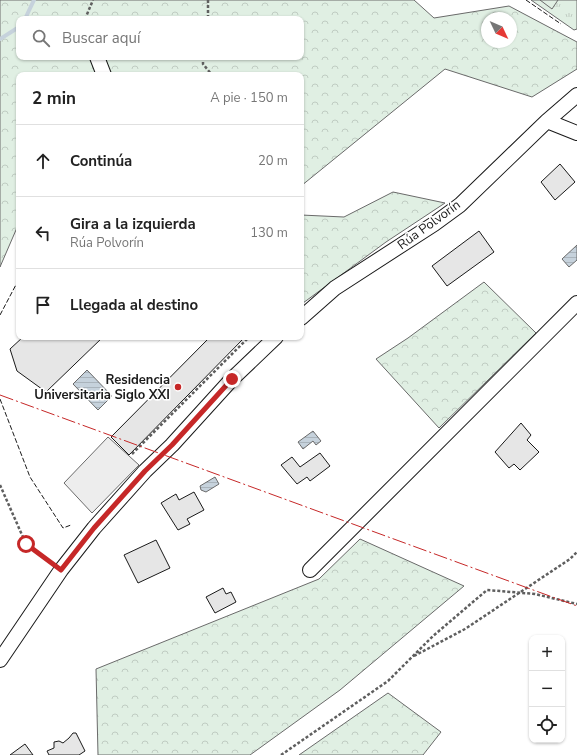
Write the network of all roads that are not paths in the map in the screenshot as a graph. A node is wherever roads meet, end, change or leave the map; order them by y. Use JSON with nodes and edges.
{"nodes":[{"id":1,"x":98,"y":60,"type":"edge"},
{"id":2,"x":103,"y":72,"type":"edge"},
{"id":3,"x":577,"y":95,"type":"edge"},
{"id":4,"x":547,"y":121,"type":"junction"},
{"id":5,"x":577,"y":133,"type":"edge"},
{"id":6,"x":577,"y":303,"type":"edge"},
{"id":7,"x":304,"y":315,"type":"edge"},
{"id":8,"x":273,"y":340,"type":"edge"},
{"id":9,"x":310,"y":570,"type":"dead end"},
{"id":10,"x":0,"y":660,"type":"edge"}],
"edges":[{"from":1,"to":2,"type":"street"},
{"from":3,"to":4,"type":"street","name":"Rúa Polvorín"},
{"from":4,"to":5,"type":"street"},
{"from":4,"to":7,"type":"street","name":"Rúa Polvorín"},
{"from":6,"to":9,"type":"street"},
{"from":8,"to":10,"type":"street"}]}
